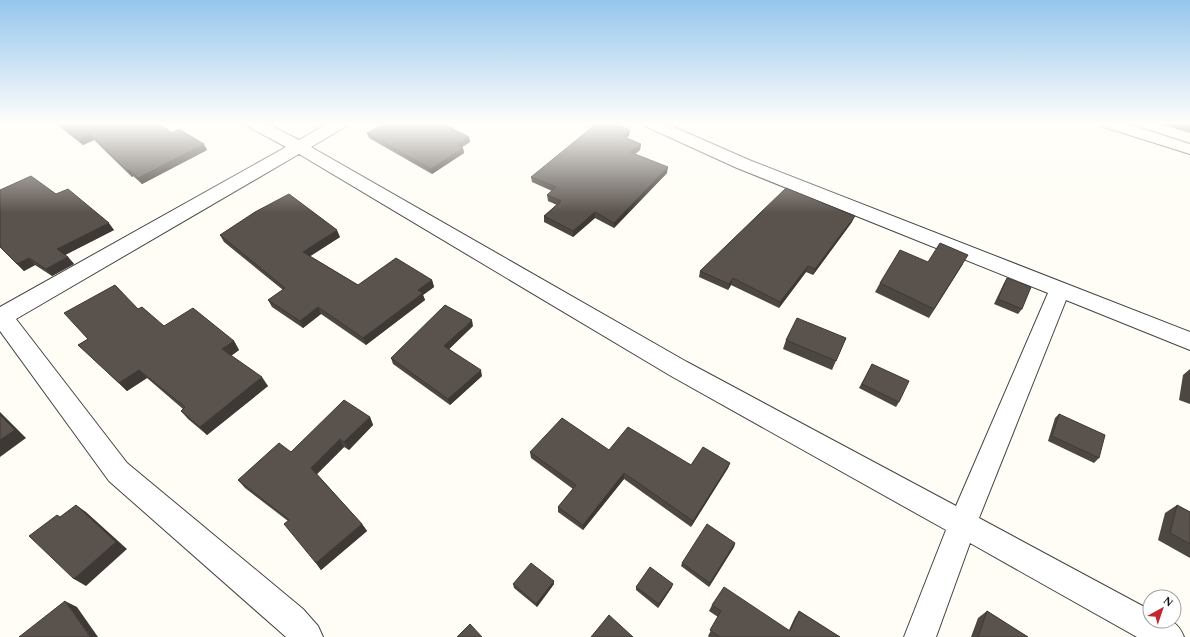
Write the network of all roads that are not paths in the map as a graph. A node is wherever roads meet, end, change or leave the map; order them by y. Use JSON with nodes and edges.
{"nodes":[{"id":1,"x":287,"y":154,"type":"edge"},
{"id":2,"x":311,"y":154,"type":"edge"},
{"id":3,"x":720,"y":154,"type":"edge"},
{"id":4,"x":1060,"y":289,"type":"junction"},
{"id":5,"x":1,"y":317,"type":"edge"},
{"id":6,"x":1190,"y":341,"type":"edge"},
{"id":7,"x":962,"y":525,"type":"junction"},
{"id":8,"x":307,"y":637,"type":"edge"},
{"id":9,"x":920,"y":637,"type":"edge"},
{"id":10,"x":1168,"y":637,"type":"edge"}],
"edges":[{"from":1,"to":5,"type":"street"},
{"from":2,"to":7,"type":"street"},
{"from":3,"to":4,"type":"street"},
{"from":4,"to":6,"type":"street"},
{"from":4,"to":7,"type":"street"},
{"from":5,"to":8,"type":"street"},
{"from":7,"to":9,"type":"street"},
{"from":7,"to":10,"type":"street"}]}
